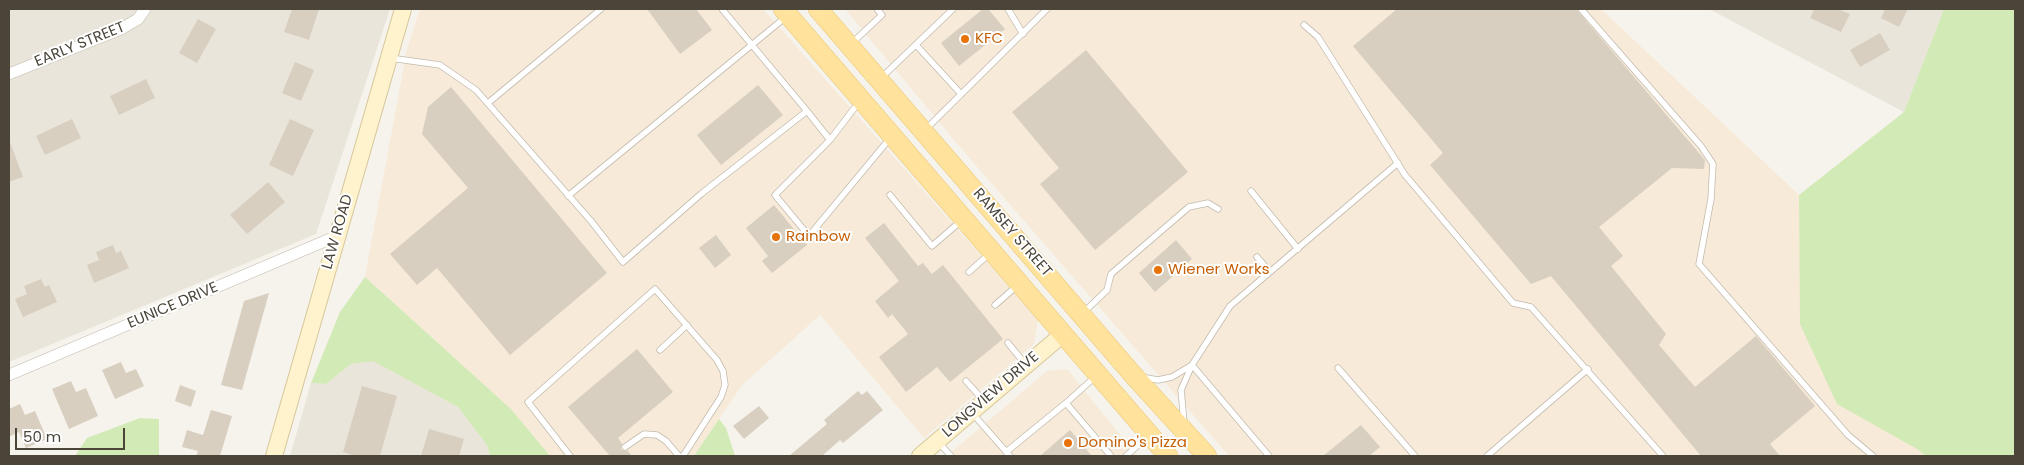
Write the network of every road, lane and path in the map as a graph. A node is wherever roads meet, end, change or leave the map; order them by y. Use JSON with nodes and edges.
{"nodes":[{"id":1,"x":145,"y":9,"type":"edge"},
{"id":2,"x":402,"y":9,"type":"edge"},
{"id":3,"x":601,"y":9,"type":"edge"},
{"id":4,"x":722,"y":9,"type":"edge"},
{"id":5,"x":818,"y":9,"type":"edge"},
{"id":6,"x":877,"y":9,"type":"edge"},
{"id":7,"x":953,"y":9,"type":"edge"},
{"id":8,"x":1008,"y":9,"type":"edge"},
{"id":9,"x":1047,"y":9,"type":"edge"},
{"id":10,"x":1581,"y":9,"type":"edge"},
{"id":11,"x":786,"y":12,"type":"edge"},
{"id":12,"x":1304,"y":26,"type":"dead end"},
{"id":13,"x":1023,"y":34,"type":"junction"},
{"id":14,"x":753,"y":44,"type":"junction"},
{"id":15,"x":850,"y":44,"type":"junction"},
{"id":16,"x":917,"y":46,"type":"junction"},
{"id":17,"x":388,"y":58,"type":"junction"},
{"id":18,"x":9,"y":74,"type":"edge"},
{"id":19,"x":879,"y":80,"type":"junction"},
{"id":20,"x":961,"y":94,"type":"junction"},
{"id":21,"x":861,"y":99,"type":"junction"},
{"id":22,"x":488,"y":104,"type":"junction"},
{"id":23,"x":807,"y":111,"type":"junction"},
{"id":24,"x":924,"y":132,"type":"junction"},
{"id":25,"x":892,"y":136,"type":"junction"},
{"id":26,"x":830,"y":140,"type":"junction"},
{"id":27,"x":1398,"y":163,"type":"junction"},
{"id":28,"x":1251,"y":191,"type":"dead end"},
{"id":29,"x":890,"y":195,"type":"dead end"},
{"id":30,"x":568,"y":196,"type":"junction"},
{"id":31,"x":1218,"y":209,"type":"dead end"},
{"id":32,"x":964,"y":218,"type":"junction"},
{"id":33,"x":337,"y":236,"type":"junction"},
{"id":34,"x":1298,"y":248,"type":"junction"},
{"id":35,"x":992,"y":251,"type":"junction"},
{"id":36,"x":1257,"y":256,"type":"dead end"},
{"id":37,"x":969,"y":272,"type":"dead end"},
{"id":38,"x":1270,"y":272,"type":"junction"},
{"id":39,"x":1020,"y":284,"type":"junction"},
{"id":40,"x":995,"y":305,"type":"dead end"},
{"id":41,"x":1081,"y":314,"type":"junction"},
{"id":42,"x":687,"y":325,"type":"junction"},
{"id":43,"x":1063,"y":334,"type":"junction"},
{"id":44,"x":1008,"y":343,"type":"dead end"},
{"id":45,"x":660,"y":350,"type":"dead end"},
{"id":46,"x":1026,"y":365,"type":"junction"},
{"id":47,"x":1192,"y":365,"type":"junction"},
{"id":48,"x":1338,"y":368,"type":"dead end"},
{"id":49,"x":1588,"y":369,"type":"junction"},
{"id":50,"x":1098,"y":374,"type":"junction"},
{"id":51,"x":9,"y":375,"type":"edge"},
{"id":52,"x":1134,"y":376,"type":"junction"},
{"id":53,"x":966,"y":381,"type":"dead end"},
{"id":54,"x":984,"y":402,"type":"junction"},
{"id":55,"x":1066,"y":403,"type":"junction"},
{"id":56,"x":971,"y":412,"type":"junction"},
{"id":57,"x":1188,"y":434,"type":"junction"},
{"id":58,"x":1150,"y":435,"type":"junction"},
{"id":59,"x":938,"y":441,"type":"junction"},
{"id":60,"x":625,"y":447,"type":"dead end"},
{"id":61,"x":1008,"y":454,"type":"edge"},
{"id":62,"x":1108,"y":455,"type":"edge"},
{"id":63,"x":274,"y":456,"type":"edge"},
{"id":64,"x":570,"y":456,"type":"edge"},
{"id":65,"x":681,"y":456,"type":"edge"},
{"id":66,"x":920,"y":456,"type":"edge"},
{"id":67,"x":951,"y":456,"type":"edge"},
{"id":68,"x":1126,"y":456,"type":"edge"},
{"id":69,"x":1168,"y":456,"type":"edge"},
{"id":70,"x":1207,"y":456,"type":"edge"},
{"id":71,"x":1269,"y":456,"type":"edge"},
{"id":72,"x":1415,"y":456,"type":"edge"},
{"id":73,"x":1486,"y":456,"type":"edge"},
{"id":74,"x":1663,"y":456,"type":"edge"},
{"id":75,"x":1873,"y":456,"type":"edge"}],
"edges":[{"from":1,"to":18,"type":"street","name":"EARLY STREET"},
{"from":2,"to":17,"type":"street","name":"LAW ROAD"},
{"from":3,"to":22,"type":"lane"},
{"from":4,"to":14,"type":"lane"},
{"from":5,"to":15,"type":"main road","name":"RAMSEY STREET"},
{"from":6,"to":15,"type":"lane"},
{"from":7,"to":16,"type":"lane"},
{"from":8,"to":13,"type":"lane"},
{"from":9,"to":13,"type":"lane"},
{"from":10,"to":75,"type":"lane"},
{"from":11,"to":14,"type":"lane"},
{"from":11,"to":21,"type":"main road","name":"RAMSEY STREET"},
{"from":12,"to":27,"type":"lane"},
{"from":13,"to":20,"type":"lane"},
{"from":14,"to":23,"type":"lane"},
{"from":14,"to":30,"type":"lane"},
{"from":15,"to":19,"type":"main road","name":"RAMSEY STREET"},
{"from":16,"to":19,"type":"lane"},
{"from":16,"to":20,"type":"lane"},
{"from":17,"to":22,"type":"lane"},
{"from":17,"to":33,"type":"street","name":"LAW ROAD"},
{"from":19,"to":24,"type":"main road","name":"RAMSEY STREET"},
{"from":20,"to":24,"type":"lane"},
{"from":21,"to":25,"type":"main road","name":"RAMSEY STREET"},
{"from":21,"to":26,"type":"lane"},
{"from":22,"to":30,"type":"lane"},
{"from":23,"to":26,"type":"lane"},
{"from":23,"to":30,"type":"lane"},
{"from":24,"to":41,"type":"main road","name":"RAMSEY STREET"},
{"from":25,"to":26,"type":"lane"},
{"from":25,"to":32,"type":"main road","name":"RAMSEY STREET"},
{"from":27,"to":34,"type":"lane"},
{"from":27,"to":49,"type":"lane"},
{"from":28,"to":34,"type":"lane"},
{"from":29,"to":32,"type":"lane"},
{"from":31,"to":41,"type":"lane"},
{"from":32,"to":35,"type":"main road","name":"RAMSEY STREET"},
{"from":33,"to":51,"type":"street","name":"EUNICE DRIVE"},
{"from":33,"to":63,"type":"street","name":"LAW ROAD"},
{"from":34,"to":38,"type":"lane"},
{"from":35,"to":37,"type":"lane"},
{"from":35,"to":39,"type":"main road","name":"RAMSEY STREET"},
{"from":36,"to":38,"type":"lane"},
{"from":38,"to":47,"type":"lane"},
{"from":39,"to":40,"type":"lane"},
{"from":39,"to":43,"type":"main road","name":"RAMSEY STREET"},
{"from":41,"to":52,"type":"main road","name":"RAMSEY STREET"},
{"from":42,"to":45,"type":"lane"},
{"from":42,"to":64,"type":"lane"},
{"from":42,"to":65,"type":"lane"},
{"from":43,"to":46,"type":"street","name":"LONGVIEW DRIVE"},
{"from":43,"to":50,"type":"main road","name":"RAMSEY STREET"},
{"from":44,"to":46,"type":"lane"},
{"from":46,"to":54,"type":"street","name":"LONGVIEW DRIVE"},
{"from":47,"to":52,"type":"lane"},
{"from":47,"to":57,"type":"lane"},
{"from":47,"to":71,"type":"lane"},
{"from":48,"to":72,"type":"lane"},
{"from":49,"to":73,"type":"lane"},
{"from":49,"to":74,"type":"lane"},
{"from":50,"to":55,"type":"lane"},
{"from":50,"to":58,"type":"main road","name":"RAMSEY STREET"},
{"from":52,"to":57,"type":"main road","name":"RAMSEY STREET"},
{"from":53,"to":54,"type":"lane"},
{"from":54,"to":56,"type":"street","name":"LONGVIEW DRIVE"},
{"from":55,"to":61,"type":"lane"},
{"from":55,"to":62,"type":"lane"},
{"from":56,"to":59,"type":"street","name":"LONGVIEW DRIVE"},
{"from":56,"to":61,"type":"lane"},
{"from":57,"to":70,"type":"main road","name":"RAMSEY STREET"},
{"from":58,"to":68,"type":"lane"},
{"from":58,"to":69,"type":"main road","name":"RAMSEY STREET"},
{"from":59,"to":66,"type":"street","name":"LONGVIEW DRIVE"},
{"from":59,"to":67,"type":"lane"},
{"from":60,"to":65,"type":"lane"}]}
